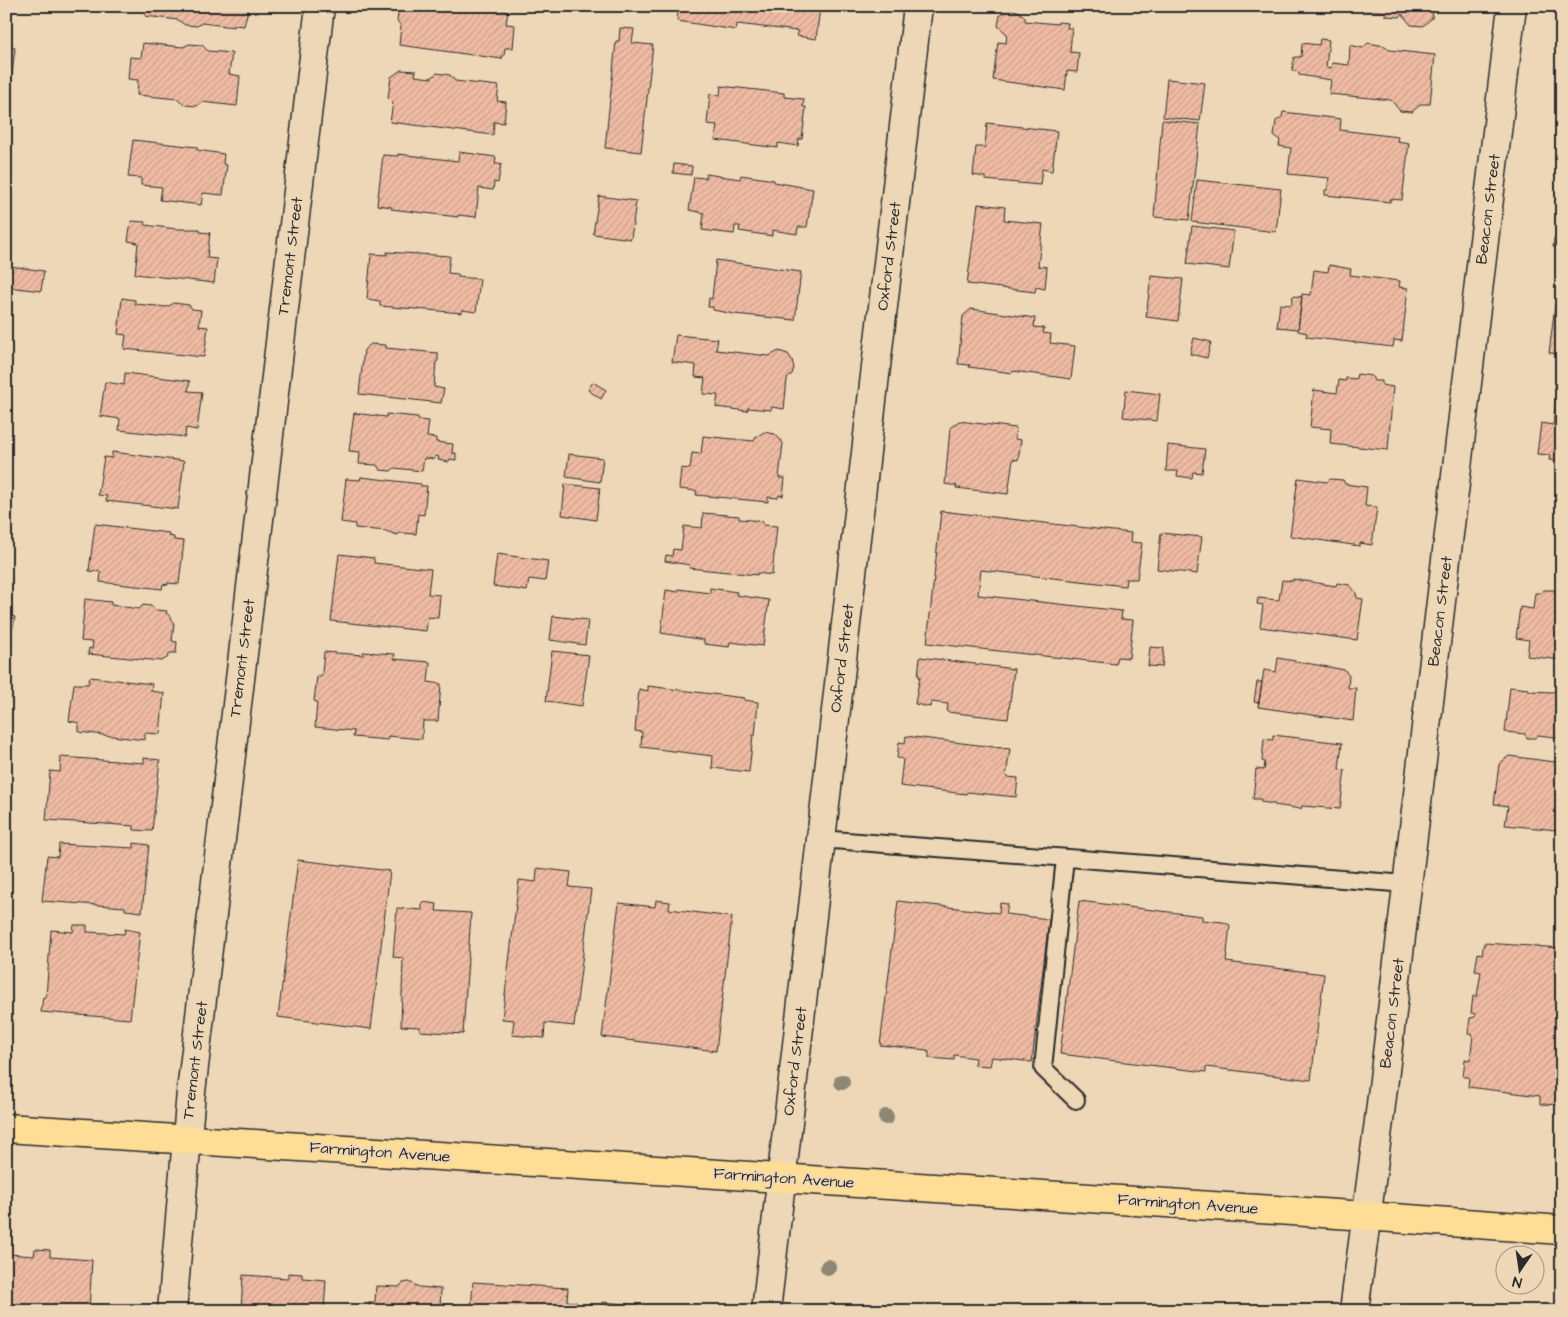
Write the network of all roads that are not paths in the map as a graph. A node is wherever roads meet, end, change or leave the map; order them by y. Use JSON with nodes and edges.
{"nodes":[{"id":1,"x":320,"y":6,"type":"edge"},
{"id":2,"x":918,"y":6,"type":"edge"},
{"id":3,"x":1512,"y":6,"type":"edge"},
{"id":4,"x":820,"y":840,"type":"junction"},
{"id":5,"x":1066,"y":858,"type":"junction"},
{"id":6,"x":1407,"y":884,"type":"junction"},
{"id":7,"x":1076,"y":1100,"type":"dead end"},
{"id":8,"x":6,"y":1128,"type":"edge"},
{"id":9,"x":186,"y":1139,"type":"junction"},
{"id":10,"x":781,"y":1178,"type":"junction"},
{"id":11,"x":1367,"y":1216,"type":"junction"},
{"id":12,"x":1562,"y":1230,"type":"edge"},
{"id":13,"x":172,"y":1311,"type":"edge"},
{"id":14,"x":766,"y":1311,"type":"edge"},
{"id":15,"x":1354,"y":1311,"type":"edge"}],
"edges":[{"from":1,"to":9,"type":"street","name":"Tremont Street"},
{"from":2,"to":4,"type":"street","name":"Oxford Street"},
{"from":3,"to":6,"type":"street","name":"Beacon Street"},
{"from":4,"to":5,"type":"lane"},
{"from":4,"to":10,"type":"street","name":"Oxford Street"},
{"from":5,"to":6,"type":"lane"},
{"from":5,"to":7,"type":"lane"},
{"from":6,"to":11,"type":"street","name":"Beacon Street"},
{"from":8,"to":9,"type":"main road","name":"Farmington Avenue"},
{"from":9,"to":10,"type":"main road","name":"Farmington Avenue"},
{"from":9,"to":13,"type":"street","name":"Tremont Street"},
{"from":10,"to":11,"type":"main road","name":"Farmington Avenue"},
{"from":10,"to":14,"type":"street","name":"Oxford Street"},
{"from":11,"to":12,"type":"main road","name":"Farmington Avenue"},
{"from":11,"to":15,"type":"street","name":"Beacon Street"}]}
